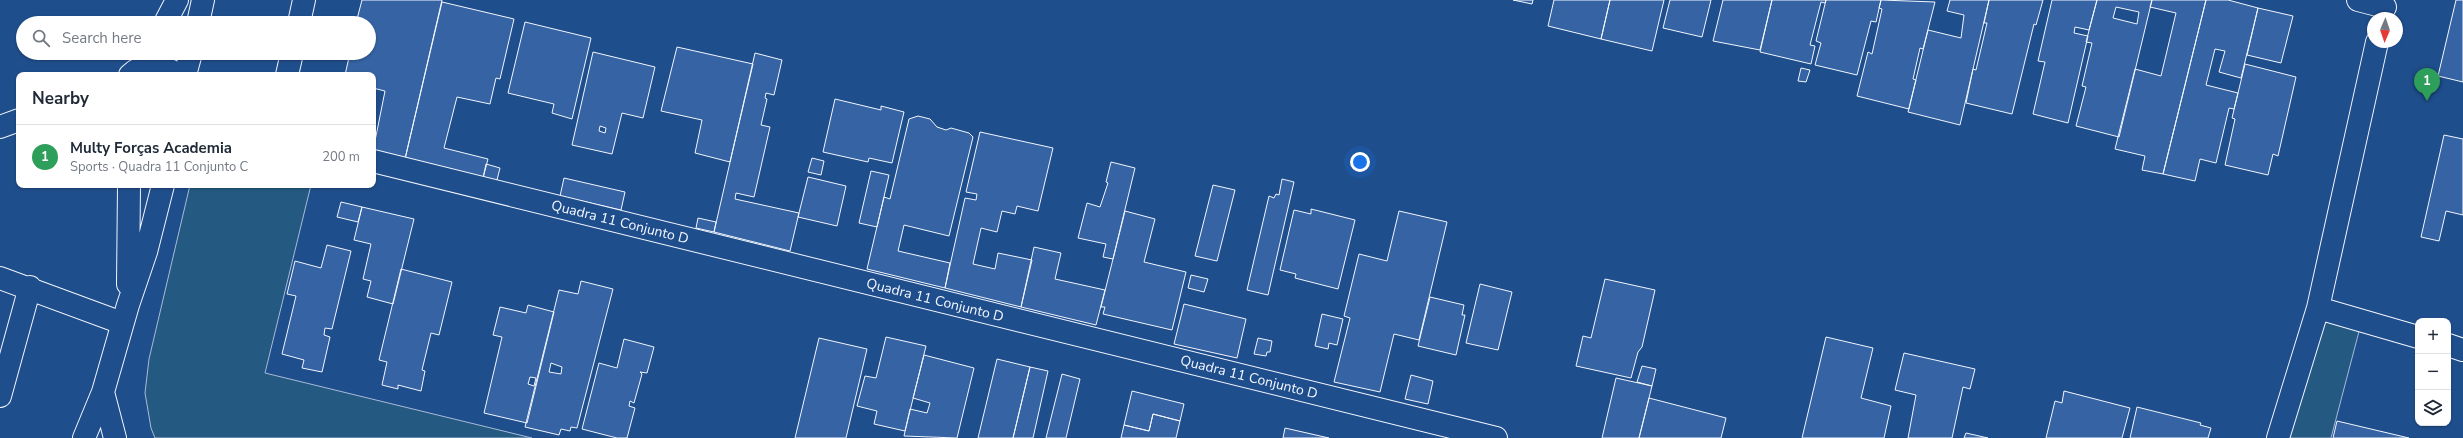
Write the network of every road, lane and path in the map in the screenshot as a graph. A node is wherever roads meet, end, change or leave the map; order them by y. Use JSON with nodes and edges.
{"nodes":[{"id":1,"x":177,"y":0,"type":"edge"},
{"id":2,"x":204,"y":0,"type":"edge"},
{"id":3,"x":304,"y":0,"type":"edge"},
{"id":4,"x":2358,"y":0,"type":"edge"},
{"id":5,"x":2385,"y":8,"type":"edge"},
{"id":6,"x":169,"y":16,"type":"edge"},
{"id":7,"x":200,"y":16,"type":"edge"},
{"id":8,"x":301,"y":16,"type":"edge"},
{"id":9,"x":2376,"y":48,"type":"edge"},
{"id":10,"x":188,"y":60,"type":"edge"},
{"id":11,"x":290,"y":60,"type":"edge"},
{"id":12,"x":140,"y":65,"type":"edge"},
{"id":13,"x":172,"y":72,"type":"edge"},
{"id":14,"x":186,"y":72,"type":"edge"},
{"id":15,"x":287,"y":72,"type":"edge"},
{"id":16,"x":16,"y":121,"type":"edge"},
{"id":17,"x":0,"y":128,"type":"edge"},
{"id":18,"x":16,"y":128,"type":"edge"},
{"id":19,"x":376,"y":162,"type":"edge"},
{"id":20,"x":129,"y":188,"type":"edge"},
{"id":21,"x":162,"y":188,"type":"edge"},
{"id":22,"x":0,"y":278,"type":"edge"},
{"id":23,"x":30,"y":287,"type":"junction"},
{"id":24,"x":2318,"y":308,"type":"junction"},
{"id":25,"x":125,"y":314,"type":"junction"},
{"id":26,"x":2415,"y":336,"type":"edge"},
{"id":27,"x":2451,"y":346,"type":"edge"},
{"id":28,"x":2463,"y":350,"type":"edge"},
{"id":29,"x":103,"y":392,"type":"junction"},
{"id":30,"x":0,"y":396,"type":"edge"},
{"id":31,"x":84,"y":438,"type":"edge"},
{"id":32,"x":115,"y":438,"type":"edge"},
{"id":33,"x":1496,"y":438,"type":"edge"},
{"id":34,"x":2278,"y":438,"type":"edge"}],
"edges":[{"from":1,"to":6,"type":"street"},
{"from":2,"to":7,"type":"street"},
{"from":3,"to":8,"type":"street"},
{"from":4,"to":5,"type":"street"},
{"from":9,"to":24,"type":"street"},
{"from":10,"to":14,"type":"street"},
{"from":11,"to":15,"type":"street"},
{"from":12,"to":13,"type":"street"},
{"from":16,"to":17,"type":"street"},
{"from":17,"to":18,"type":"street"},
{"from":19,"to":33,"type":"street","name":"Quadra 11 Conjunto D"},
{"from":20,"to":25,"type":"street"},
{"from":21,"to":25,"type":"street"},
{"from":22,"to":23,"type":"street"},
{"from":23,"to":25,"type":"street"},
{"from":23,"to":30,"type":"street"},
{"from":24,"to":26,"type":"street"},
{"from":24,"to":34,"type":"street"},
{"from":25,"to":29,"type":"street"},
{"from":27,"to":28,"type":"street"},
{"from":29,"to":31,"type":"street"},
{"from":29,"to":32,"type":"street"}]}
